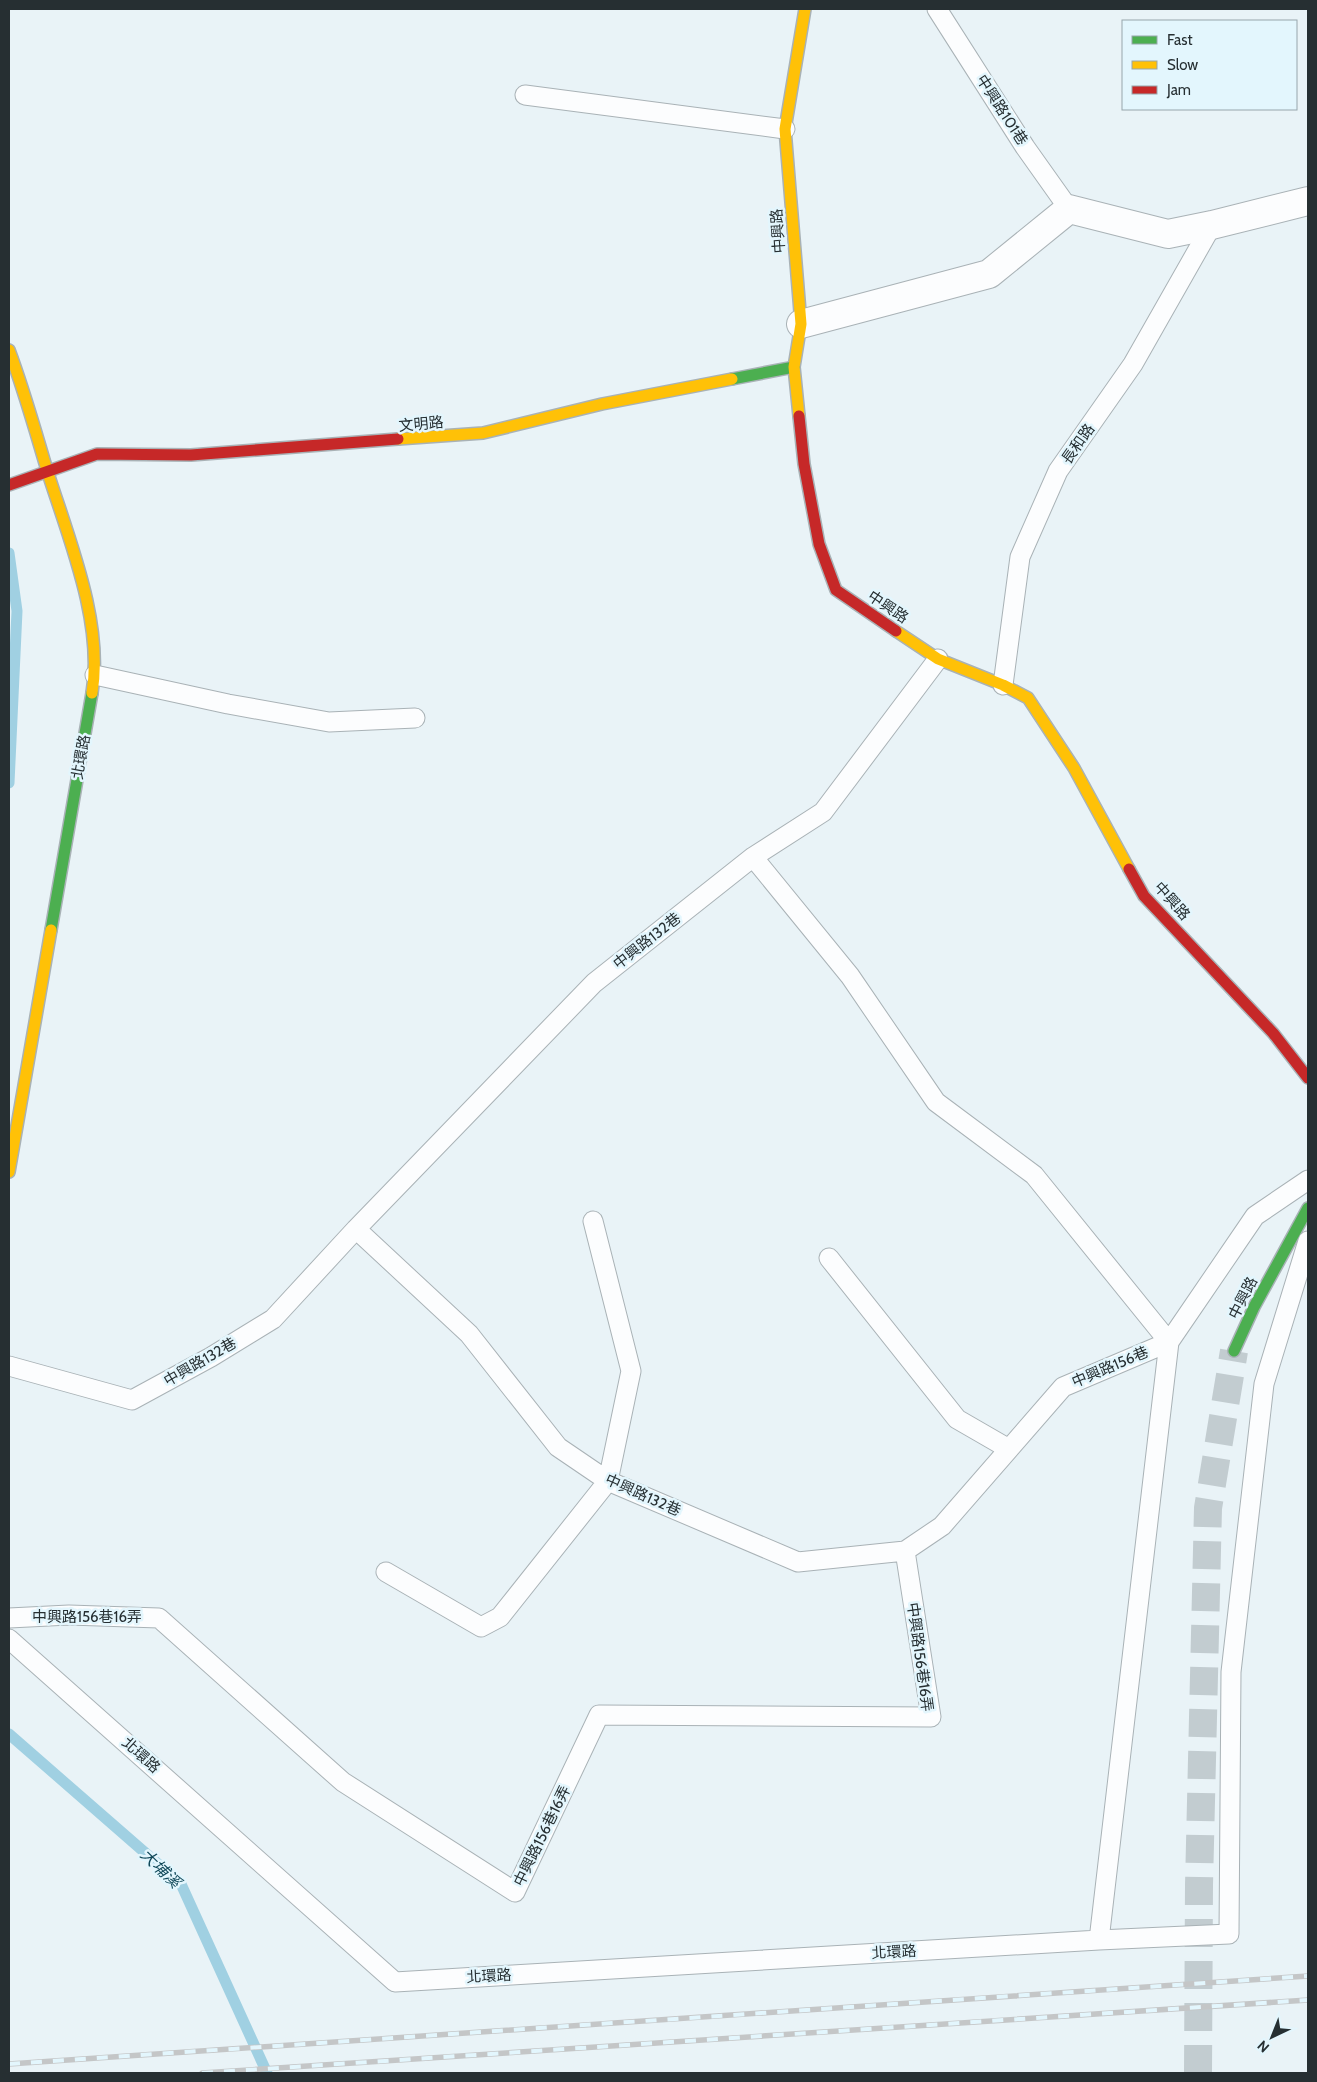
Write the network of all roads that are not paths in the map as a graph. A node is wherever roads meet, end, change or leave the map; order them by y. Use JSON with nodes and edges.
{"nodes":[{"id":1,"x":805,"y":9,"type":"edge"},
{"id":2,"x":937,"y":9,"type":"edge"},
{"id":3,"x":524,"y":95,"type":"dead end"},
{"id":4,"x":785,"y":129,"type":"junction"},
{"id":5,"x":1308,"y":201,"type":"edge"},
{"id":6,"x":1069,"y":209,"type":"junction"},
{"id":7,"x":1212,"y":226,"type":"junction"},
{"id":8,"x":801,"y":324,"type":"junction"},
{"id":9,"x":9,"y":350,"type":"edge"},
{"id":10,"x":794,"y":368,"type":"junction"},
{"id":11,"x":47,"y":470,"type":"junction"},
{"id":12,"x":9,"y":485,"type":"edge"},
{"id":13,"x":938,"y":659,"type":"junction"},
{"id":14,"x":96,"y":675,"type":"junction"},
{"id":15,"x":1003,"y":684,"type":"junction"},
{"id":16,"x":415,"y":718,"type":"dead end"},
{"id":17,"x":753,"y":858,"type":"junction"},
{"id":18,"x":1308,"y":1078,"type":"edge"},
{"id":19,"x":9,"y":1172,"type":"edge"},
{"id":20,"x":1308,"y":1180,"type":"edge"},
{"id":21,"x":1308,"y":1208,"type":"edge"},
{"id":22,"x":593,"y":1221,"type":"dead end"},
{"id":23,"x":356,"y":1229,"type":"junction"},
{"id":24,"x":1308,"y":1241,"type":"edge"},
{"id":25,"x":830,"y":1258,"type":"dead end"},
{"id":26,"x":1169,"y":1342,"type":"junction"},
{"id":27,"x":1234,"y":1351,"type":"tunnel mouth"},
{"id":28,"x":9,"y":1366,"type":"edge"},
{"id":29,"x":1009,"y":1450,"type":"junction"},
{"id":30,"x":608,"y":1481,"type":"junction"},
{"id":31,"x":905,"y":1551,"type":"junction"},
{"id":32,"x":386,"y":1572,"type":"dead end"},
{"id":33,"x":9,"y":1618,"type":"edge"},
{"id":34,"x":9,"y":1639,"type":"edge"},
{"id":35,"x":1099,"y":1940,"type":"junction"}],
"edges":[{"from":1,"to":4,"type":"street","name":"中興路"},
{"from":2,"to":6,"type":"lane","name":"中興路101巷"},
{"from":3,"to":4,"type":"lane"},
{"from":4,"to":8,"type":"street","name":"中興路"},
{"from":5,"to":7,"type":"street"},
{"from":6,"to":7,"type":"street"},
{"from":6,"to":8,"type":"street"},
{"from":7,"to":15,"type":"lane","name":"長和路"},
{"from":8,"to":10,"type":"street","name":"中興路"},
{"from":9,"to":11,"type":"street","name":"北環路"},
{"from":10,"to":11,"type":"street","name":"文明路"},
{"from":10,"to":13,"type":"street","name":"中興路"},
{"from":11,"to":12,"type":"street","name":"文明路"},
{"from":11,"to":14,"type":"street","name":"北環路"},
{"from":13,"to":15,"type":"street","name":"中興路"},
{"from":13,"to":17,"type":"lane","name":"中興路132巷"},
{"from":14,"to":16,"type":"lane"},
{"from":14,"to":19,"type":"street","name":"北環路"},
{"from":15,"to":18,"type":"street","name":"中興路"},
{"from":17,"to":23,"type":"lane","name":"中興路132巷"},
{"from":17,"to":26,"type":"lane"},
{"from":20,"to":26,"type":"lane"},
{"from":21,"to":27,"type":"street","name":"中興路"},
{"from":22,"to":30,"type":"lane"},
{"from":23,"to":28,"type":"lane","name":"中興路132巷"},
{"from":23,"to":30,"type":"lane","name":"中興路132巷"},
{"from":24,"to":35,"type":"lane","name":"北環路"},
{"from":25,"to":29,"type":"lane"},
{"from":26,"to":29,"type":"lane","name":"中興路156巷"},
{"from":26,"to":35,"type":"lane"},
{"from":29,"to":31,"type":"lane","name":"中興路156巷"},
{"from":30,"to":31,"type":"lane","name":"中興路132巷"},
{"from":30,"to":32,"type":"lane"},
{"from":31,"to":33,"type":"lane","name":"中興路156巷16弄"},
{"from":34,"to":35,"type":"lane","name":"北環路"}]}
